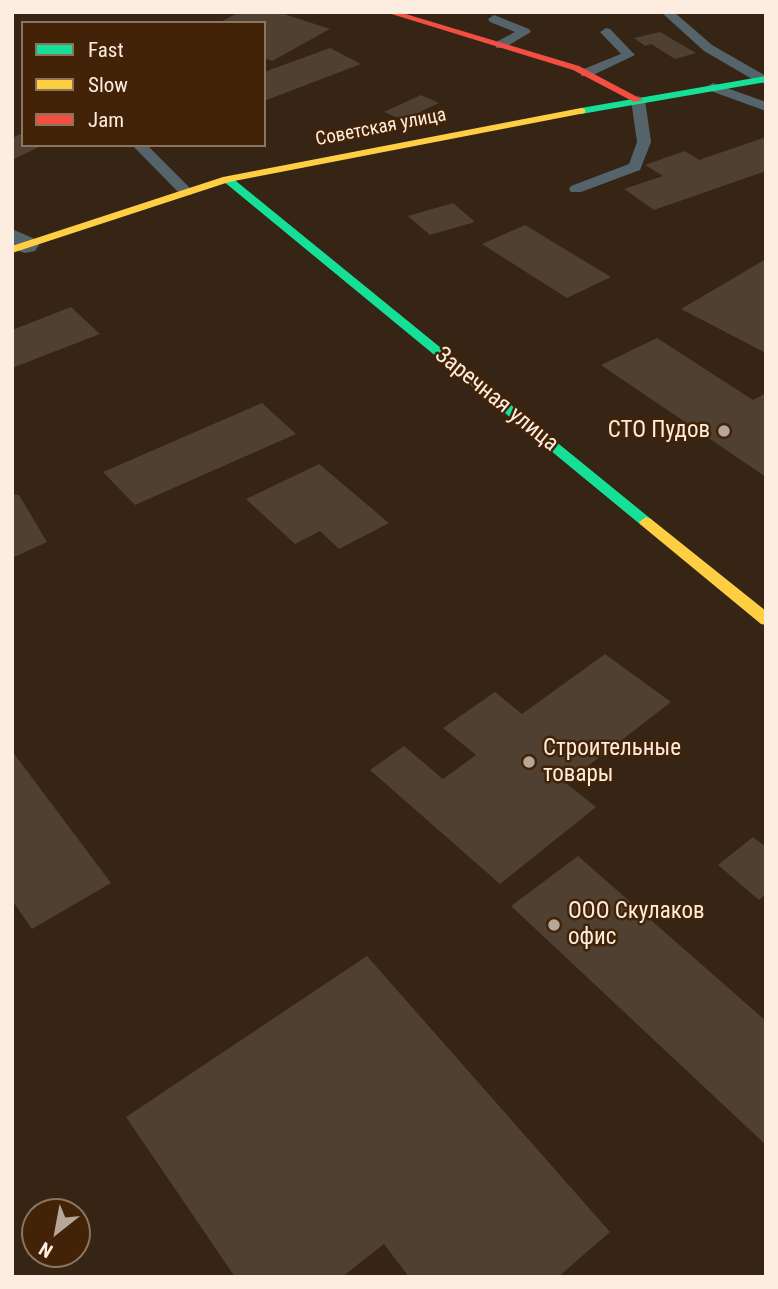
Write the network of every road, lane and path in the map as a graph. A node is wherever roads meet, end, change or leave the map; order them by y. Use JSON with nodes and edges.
{"nodes":[{"id":1,"x":389,"y":12,"type":"edge"},
{"id":2,"x":667,"y":12,"type":"edge"},
{"id":3,"x":494,"y":19,"type":"dead end"},
{"id":4,"x":607,"y":32,"type":"dead end"},
{"id":5,"x":500,"y":45,"type":"junction"},
{"id":6,"x":586,"y":73,"type":"junction"},
{"id":7,"x":765,"y":79,"type":"edge"},
{"id":8,"x":713,"y":87,"type":"junction"},
{"id":9,"x":638,"y":100,"type":"junction"},
{"id":10,"x":766,"y":107,"type":"edge"},
{"id":11,"x":141,"y":147,"type":"edge"},
{"id":12,"x":227,"y":179,"type":"junction"},
{"id":13,"x":576,"y":189,"type":"dead end"},
{"id":14,"x":186,"y":192,"type":"junction"},
{"id":15,"x":17,"y":244,"type":"edge"},
{"id":16,"x":766,"y":620,"type":"edge"}],
"edges":[{"from":1,"to":5,"type":"main road"},
{"from":2,"to":7,"type":"lane"},
{"from":3,"to":5,"type":"lane"},
{"from":4,"to":6,"type":"lane"},
{"from":5,"to":6,"type":"main road"},
{"from":6,"to":9,"type":"main road"},
{"from":7,"to":8,"type":"main road","name":"Советская улица"},
{"from":8,"to":9,"type":"main road","name":"Советская улица"},
{"from":8,"to":10,"type":"lane"},
{"from":9,"to":12,"type":"main road","name":"Советская улица"},
{"from":9,"to":13,"type":"lane"},
{"from":11,"to":14,"type":"lane"},
{"from":12,"to":14,"type":"main road","name":"Советская улица"},
{"from":12,"to":16,"type":"main road","name":"Заречная улица"},
{"from":14,"to":15,"type":"main road","name":"Советская улица"}]}
